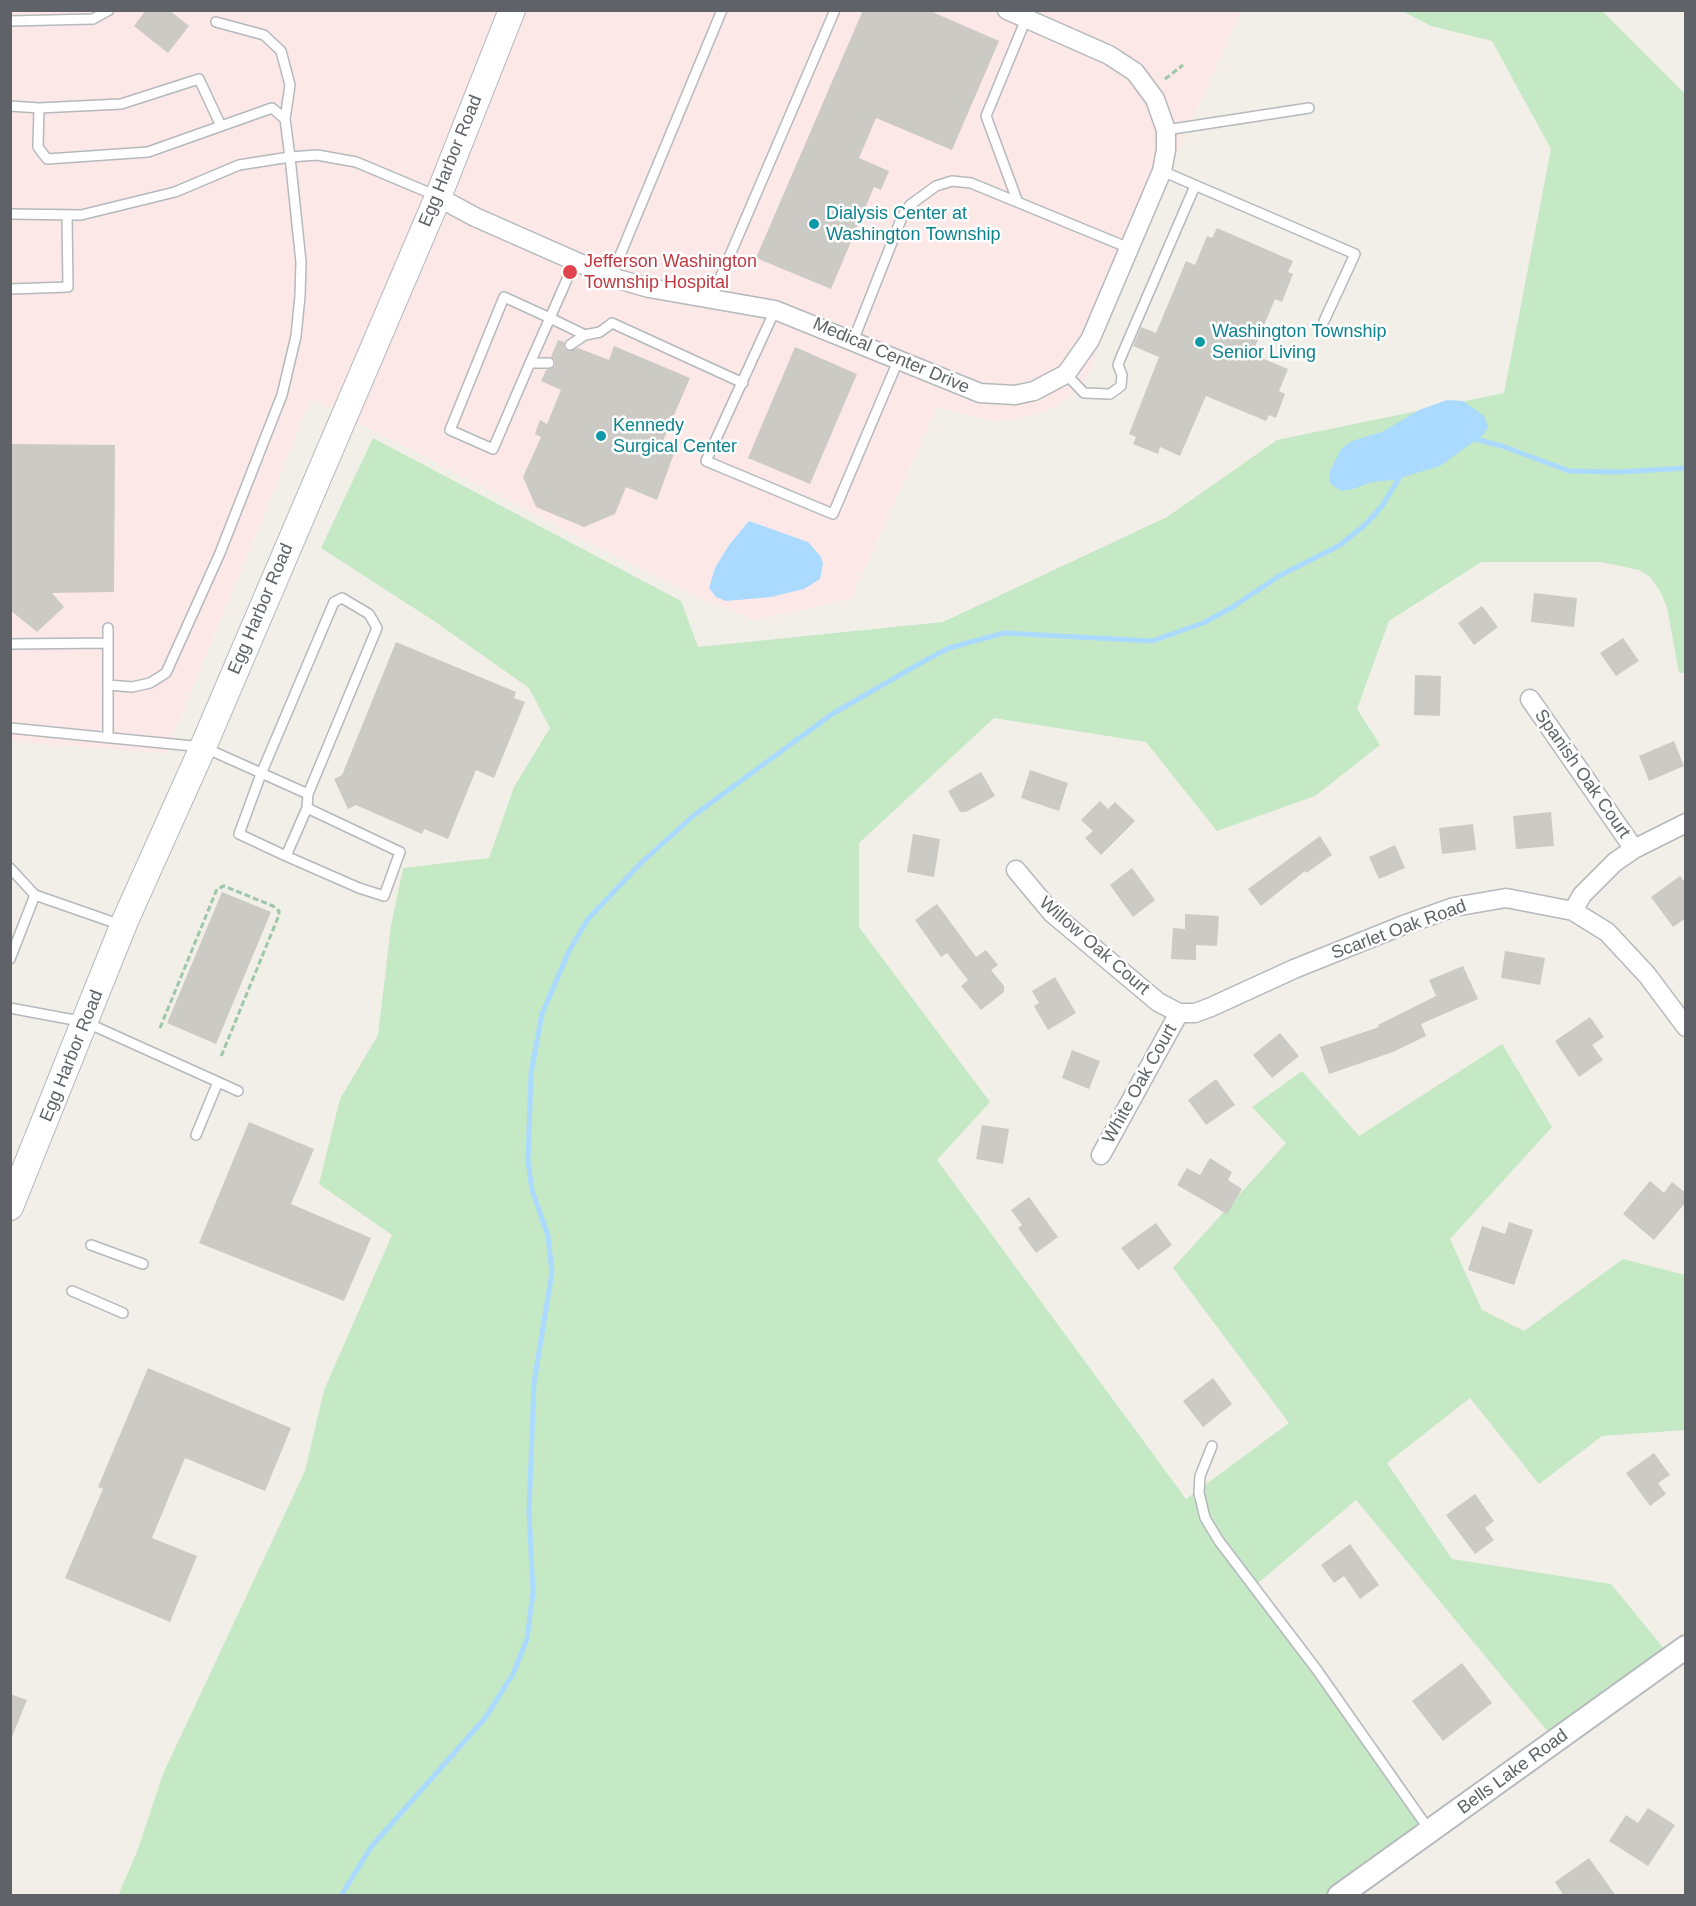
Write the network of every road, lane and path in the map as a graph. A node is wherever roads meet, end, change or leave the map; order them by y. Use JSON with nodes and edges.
{"nodes":[{"id":1,"x":109,"y":10,"type":"edge"},
{"id":2,"x":512,"y":10,"type":"edge"},
{"id":3,"x":722,"y":10,"type":"edge"},
{"id":4,"x":835,"y":10,"type":"edge"},
{"id":5,"x":1007,"y":10,"type":"edge"},
{"id":6,"x":1026,"y":19,"type":"junction"},
{"id":7,"x":10,"y":21,"type":"edge"},
{"id":8,"x":216,"y":22,"type":"dead end"},
{"id":9,"x":1183,"y":65,"type":"dead end"},
{"id":10,"x":1165,"y":80,"type":"dead end"},
{"id":11,"x":10,"y":106,"type":"edge"},
{"id":12,"x":39,"y":108,"type":"junction"},
{"id":13,"x":1309,"y":108,"type":"dead end"},
{"id":14,"x":285,"y":119,"type":"junction"},
{"id":15,"x":221,"y":126,"type":"junction"},
{"id":16,"x":1166,"y":130,"type":"junction"},
{"id":17,"x":290,"y":157,"type":"junction"},
{"id":18,"x":1162,"y":171,"type":"junction"},
{"id":19,"x":1196,"y":186,"type":"junction"},
{"id":20,"x":438,"y":196,"type":"junction"},
{"id":21,"x":1017,"y":200,"type":"junction"},
{"id":22,"x":10,"y":214,"type":"edge"},
{"id":23,"x":67,"y":215,"type":"junction"},
{"id":24,"x":1129,"y":248,"type":"junction"},
{"id":25,"x":574,"y":261,"type":"junction"},
{"id":26,"x":611,"y":277,"type":"junction"},
{"id":27,"x":10,"y":289,"type":"edge"},
{"id":28,"x":712,"y":297,"type":"junction"},
{"id":29,"x":775,"y":310,"type":"junction"},
{"id":30,"x":550,"y":318,"type":"junction"},
{"id":31,"x":1324,"y":321,"type":"dead end"},
{"id":32,"x":585,"y":335,"type":"junction"},
{"id":33,"x":853,"y":341,"type":"junction"},
{"id":34,"x":570,"y":345,"type":"dead end"},
{"id":35,"x":898,"y":361,"type":"junction"},
{"id":36,"x":530,"y":363,"type":"junction"},
{"id":37,"x":549,"y":363,"type":"dead end"},
{"id":38,"x":1066,"y":374,"type":"junction"},
{"id":39,"x":743,"y":383,"type":"junction"},
{"id":40,"x":108,"y":628,"type":"dead end"},
{"id":41,"x":108,"y":642,"type":"junction"},
{"id":42,"x":10,"y":644,"type":"edge"},
{"id":43,"x":108,"y":685,"type":"junction"},
{"id":44,"x":1530,"y":699,"type":"dead end"},
{"id":45,"x":10,"y":728,"type":"edge"},
{"id":46,"x":108,"y":737,"type":"junction"},
{"id":47,"x":202,"y":747,"type":"junction"},
{"id":48,"x":261,"y":774,"type":"junction"},
{"id":49,"x":308,"y":794,"type":"junction"},
{"id":50,"x":307,"y":808,"type":"junction"},
{"id":51,"x":1686,"y":823,"type":"edge"},
{"id":52,"x":1634,"y":849,"type":"junction"},
{"id":53,"x":286,"y":856,"type":"junction"},
{"id":54,"x":10,"y":868,"type":"edge"},
{"id":55,"x":1016,"y":870,"type":"dead end"},
{"id":56,"x":35,"y":895,"type":"junction"},
{"id":57,"x":1573,"y":910,"type":"junction"},
{"id":58,"x":123,"y":926,"type":"junction"},
{"id":59,"x":10,"y":959,"type":"edge"},
{"id":60,"x":10,"y":1008,"type":"edge"},
{"id":61,"x":1179,"y":1013,"type":"junction"},
{"id":62,"x":85,"y":1022,"type":"junction"},
{"id":63,"x":1686,"y":1027,"type":"edge"},
{"id":64,"x":160,"y":1028,"type":"dead end"},
{"id":65,"x":220,"y":1059,"type":"dead end"},
{"id":66,"x":218,"y":1082,"type":"junction"},
{"id":67,"x":238,"y":1091,"type":"dead end"},
{"id":68,"x":196,"y":1135,"type":"dead end"},
{"id":69,"x":1101,"y":1155,"type":"dead end"},
{"id":70,"x":10,"y":1207,"type":"edge"},
{"id":71,"x":91,"y":1245,"type":"dead end"},
{"id":72,"x":143,"y":1264,"type":"dead end"},
{"id":73,"x":72,"y":1291,"type":"dead end"},
{"id":74,"x":123,"y":1313,"type":"dead end"},
{"id":75,"x":1212,"y":1446,"type":"dead end"},
{"id":76,"x":1686,"y":1647,"type":"edge"},
{"id":77,"x":1430,"y":1831,"type":"junction"},
{"id":78,"x":1339,"y":1896,"type":"edge"}],
"edges":[{"from":1,"to":7,"type":"lane"},
{"from":2,"to":20,"type":"main road","name":"Egg Harbor Road"},
{"from":3,"to":26,"type":"lane"},
{"from":4,"to":28,"type":"lane"},
{"from":5,"to":6,"type":"street","name":"Medical Center Drive"},
{"from":6,"to":16,"type":"street","name":"Medical Center Drive"},
{"from":6,"to":21,"type":"lane"},
{"from":8,"to":14,"type":"lane"},
{"from":9,"to":10,"type":"path"},
{"from":11,"to":12,"type":"lane"},
{"from":12,"to":15,"type":"lane"},
{"from":12,"to":15,"type":"lane"},
{"from":13,"to":16,"type":"lane"},
{"from":14,"to":15,"type":"lane"},
{"from":14,"to":17,"type":"lane"},
{"from":16,"to":18,"type":"street","name":"Medical Center Drive"},
{"from":17,"to":20,"type":"lane"},
{"from":17,"to":23,"type":"lane"},
{"from":17,"to":43,"type":"lane"},
{"from":18,"to":19,"type":"lane"},
{"from":18,"to":24,"type":"street","name":"Medical Center Drive"},
{"from":19,"to":31,"type":"lane"},
{"from":19,"to":38,"type":"lane"},
{"from":20,"to":25,"type":"street","name":"Medical Center Drive"},
{"from":20,"to":47,"type":"main road","name":"Egg Harbor Road"},
{"from":21,"to":24,"type":"lane"},
{"from":21,"to":33,"type":"lane"},
{"from":22,"to":23,"type":"lane"},
{"from":23,"to":27,"type":"lane"},
{"from":24,"to":38,"type":"street","name":"Medical Center Drive"},
{"from":25,"to":26,"type":"street","name":"Medical Center Drive"},
{"from":25,"to":30,"type":"lane"},
{"from":26,"to":28,"type":"street","name":"Medical Center Drive"},
{"from":28,"to":29,"type":"street","name":"Medical Center Drive"},
{"from":29,"to":33,"type":"street","name":"Medical Center Drive"},
{"from":29,"to":39,"type":"lane"},
{"from":30,"to":32,"type":"lane"},
{"from":30,"to":36,"type":"lane"},
{"from":30,"to":36,"type":"lane"},
{"from":32,"to":34,"type":"lane"},
{"from":32,"to":39,"type":"lane"},
{"from":33,"to":35,"type":"street","name":"Medical Center Drive"},
{"from":35,"to":38,"type":"street","name":"Medical Center Drive"},
{"from":35,"to":39,"type":"lane"},
{"from":36,"to":37,"type":"lane"},
{"from":40,"to":41,"type":"lane"},
{"from":41,"to":42,"type":"lane"},
{"from":41,"to":43,"type":"lane"},
{"from":43,"to":46,"type":"lane"},
{"from":44,"to":52,"type":"street","name":"Spanish Oak Court"},
{"from":45,"to":46,"type":"lane"},
{"from":46,"to":47,"type":"lane"},
{"from":47,"to":48,"type":"lane"},
{"from":47,"to":58,"type":"main road","name":"Egg Harbor Road"},
{"from":48,"to":49,"type":"lane"},
{"from":48,"to":49,"type":"lane"},
{"from":48,"to":53,"type":"lane"},
{"from":49,"to":50,"type":"lane"},
{"from":50,"to":53,"type":"lane"},
{"from":50,"to":53,"type":"lane"},
{"from":51,"to":52,"type":"street"},
{"from":52,"to":57,"type":"street"},
{"from":54,"to":56,"type":"lane"},
{"from":55,"to":61,"type":"street","name":"Willow Oak Court"},
{"from":56,"to":58,"type":"lane"},
{"from":56,"to":59,"type":"lane"},
{"from":57,"to":61,"type":"street","name":"Scarlet Oak Road"},
{"from":57,"to":63,"type":"street","name":"Scarlet Oak Road"},
{"from":58,"to":62,"type":"main road","name":"Egg Harbor Road"},
{"from":60,"to":62,"type":"lane"},
{"from":61,"to":69,"type":"street","name":"White Oak Court"},
{"from":62,"to":66,"type":"lane"},
{"from":62,"to":70,"type":"main road","name":"Egg Harbor Road"},
{"from":64,"to":65,"type":"path"},
{"from":66,"to":67,"type":"lane"},
{"from":66,"to":68,"type":"lane"},
{"from":71,"to":72,"type":"lane"},
{"from":73,"to":74,"type":"lane"},
{"from":75,"to":77,"type":"lane"},
{"from":76,"to":77,"type":"street","name":"Bells Lake Road"},
{"from":77,"to":78,"type":"street","name":"Bells Lake Road"}]}
